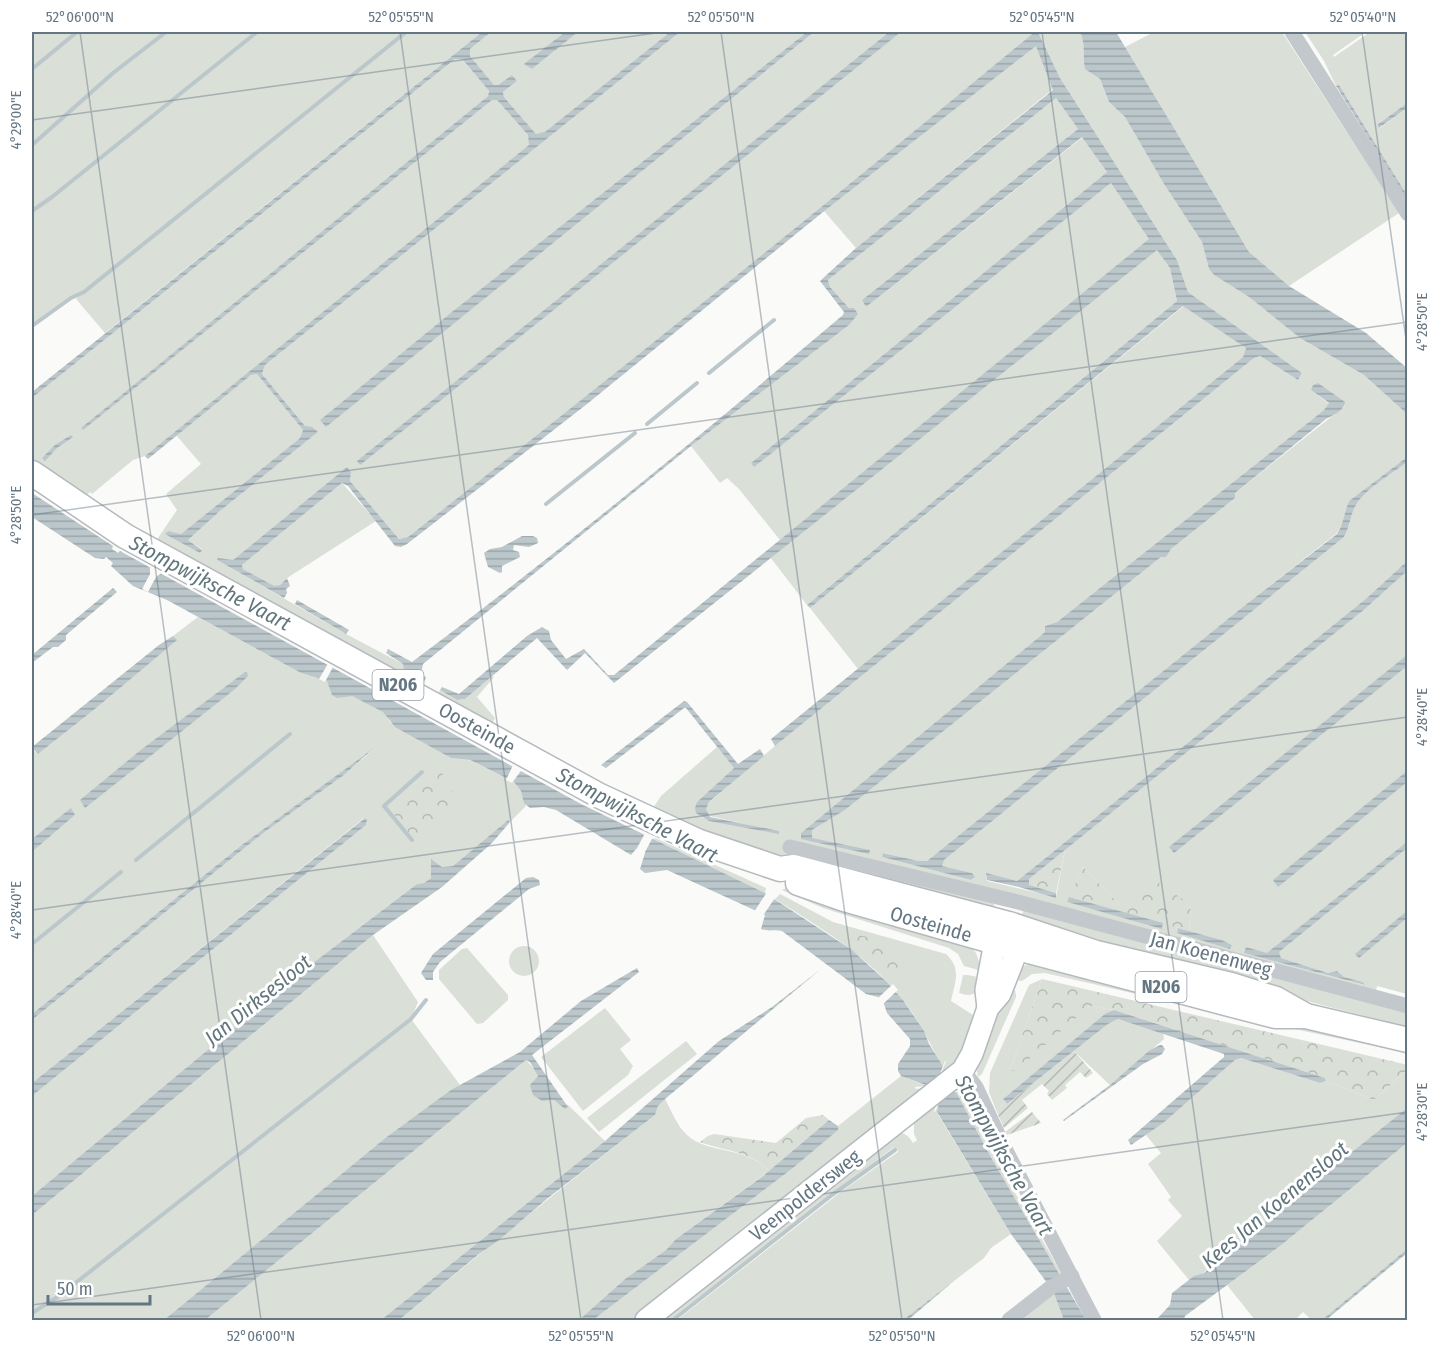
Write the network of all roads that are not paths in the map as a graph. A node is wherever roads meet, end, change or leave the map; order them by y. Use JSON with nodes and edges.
{"nodes":[{"id":1,"x":1292,"y":32,"type":"edge"},
{"id":2,"x":1407,"y":214,"type":"edge"},
{"id":3,"x":32,"y":473,"type":"edge"},
{"id":4,"x":790,"y":847,"type":"dead end"},
{"id":5,"x":1014,"y":901,"type":"junction"},
{"id":6,"x":1002,"y":933,"type":"junction"},
{"id":7,"x":1018,"y":948,"type":"junction"},
{"id":8,"x":1407,"y":1006,"type":"edge"},
{"id":9,"x":988,"y":1008,"type":"junction"},
{"id":10,"x":1306,"y":1016,"type":"junction"},
{"id":11,"x":1407,"y":1040,"type":"edge"},
{"id":12,"x":963,"y":1070,"type":"junction"},
{"id":13,"x":1062,"y":1282,"type":"junction"},
{"id":14,"x":646,"y":1320,"type":"edge"},
{"id":15,"x":1009,"y":1320,"type":"edge"},
{"id":16,"x":1094,"y":1320,"type":"edge"}],
"edges":[{"from":1,"to":2,"type":"street"},
{"from":3,"to":6,"type":"main road","name":"Oosteinde","number":"N206"},
{"from":4,"to":5,"type":"street","name":"Oosteinde"},
{"from":5,"to":6,"type":"street"},
{"from":5,"to":8,"type":"street","name":"Jan Koenenweg"},
{"from":6,"to":7,"type":"main road","name":"Oosteinde","number":"N206"},
{"from":6,"to":9,"type":"street"},
{"from":6,"to":10,"type":"main road","name":"Jan Koenenweg","number":"N206"},
{"from":7,"to":9,"type":"street"},
{"from":7,"to":10,"type":"main road","name":"Jan Koenenweg","number":"N206"},
{"from":9,"to":12,"type":"street"},
{"from":10,"to":11,"type":"main road","name":"Jan Koenenweg","number":"N206"},
{"from":12,"to":13,"type":"street"},
{"from":12,"to":14,"type":"street","name":"Veenpoldersweg"},
{"from":13,"to":15,"type":"street"},
{"from":13,"to":16,"type":"street"}]}
